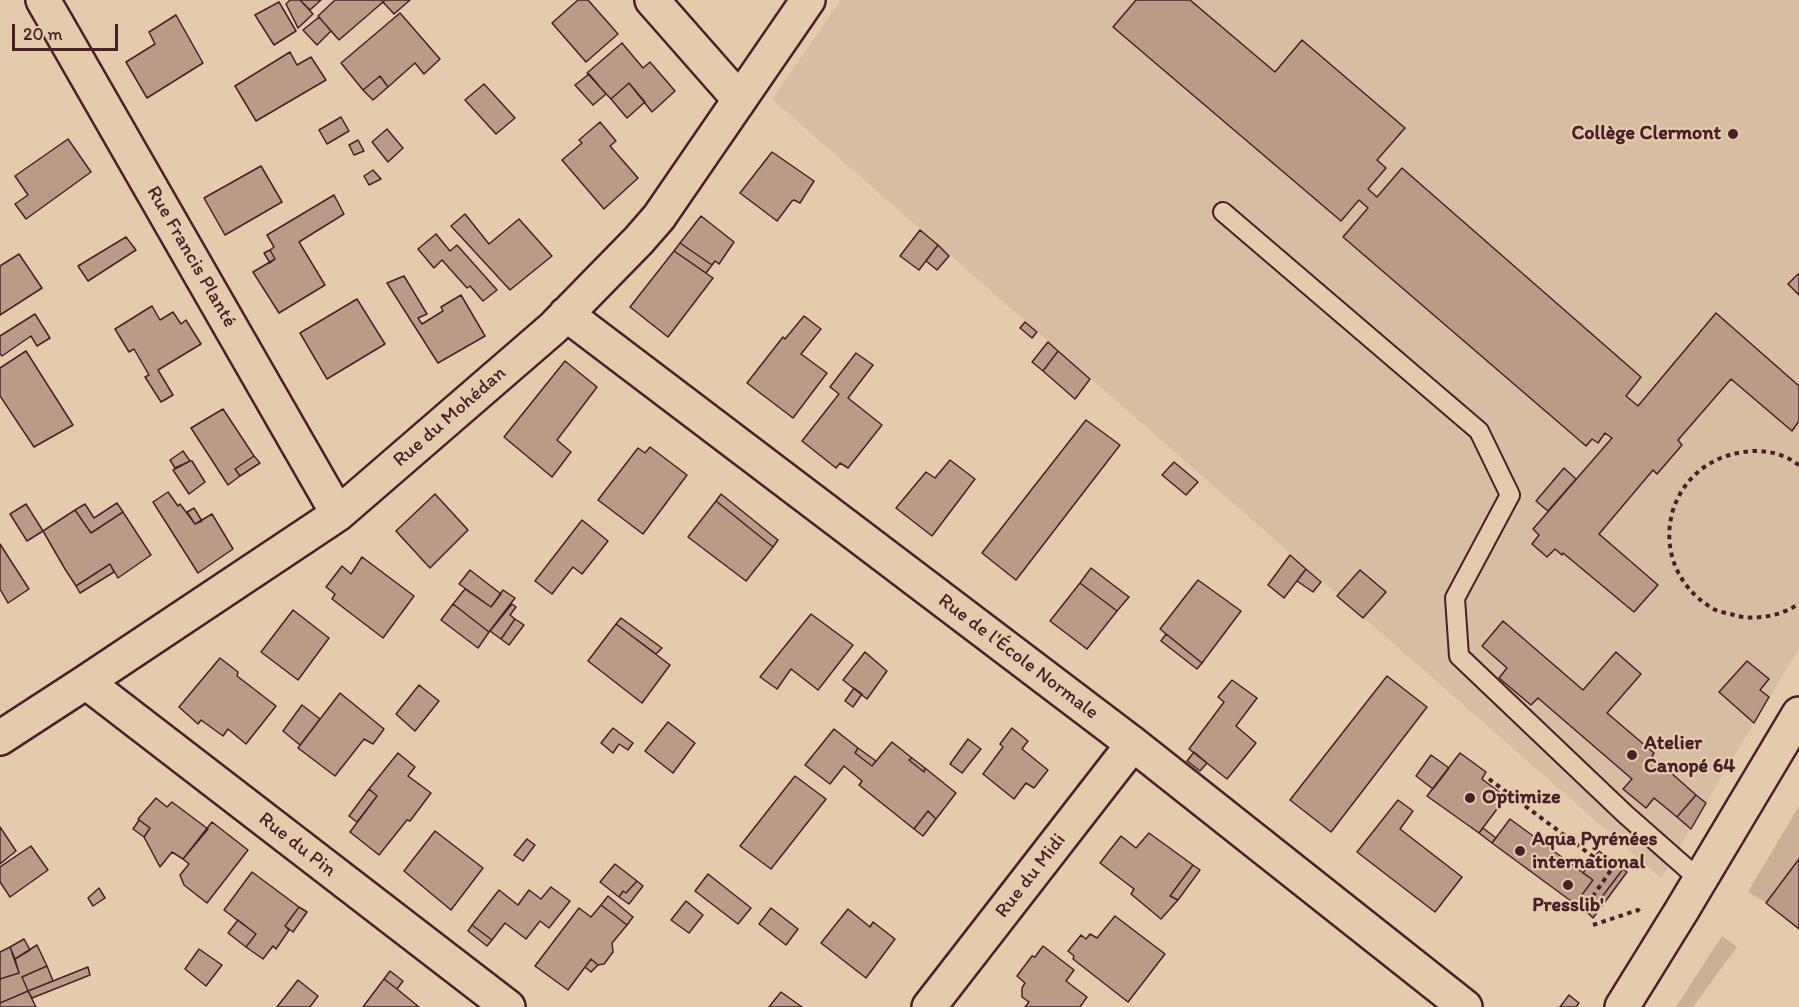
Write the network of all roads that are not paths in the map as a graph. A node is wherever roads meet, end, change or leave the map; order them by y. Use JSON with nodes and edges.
{"nodes":[{"id":1,"x":43,"y":0,"type":"edge"},
{"id":2,"x":652,"y":0,"type":"edge"},
{"id":3,"x":808,"y":0,"type":"edge"},
{"id":4,"x":739,"y":99,"type":"junction"},
{"id":5,"x":1223,"y":212,"type":"dead end"},
{"id":6,"x":566,"y":314,"type":"junction"},
{"id":7,"x":338,"y":514,"type":"junction"},
{"id":8,"x":86,"y":682,"type":"junction"},
{"id":9,"x":1799,"y":714,"type":"edge"},
{"id":10,"x":0,"y":738,"type":"edge"},
{"id":11,"x":1133,"y":744,"type":"junction"},
{"id":12,"x":1700,"y":880,"type":"junction"},
{"id":13,"x":508,"y":1007,"type":"edge"},
{"id":14,"x":930,"y":1007,"type":"edge"},
{"id":15,"x":1465,"y":1007,"type":"edge"},
{"id":16,"x":1622,"y":1007,"type":"edge"}],
"edges":[{"from":1,"to":7,"type":"street","name":"Rue Francis Planté"},
{"from":2,"to":4,"type":"street"},
{"from":3,"to":4,"type":"street","name":"Rue du Mohédan"},
{"from":4,"to":6,"type":"street","name":"Rue du Mohédan"},
{"from":5,"to":12,"type":"lane"},
{"from":6,"to":7,"type":"street","name":"Rue du Mohédan"},
{"from":6,"to":11,"type":"street","name":"Rue de l'École Normale"},
{"from":7,"to":8,"type":"street","name":"Rue du Mohédan"},
{"from":8,"to":10,"type":"street","name":"Rue du Mohédan"},
{"from":8,"to":13,"type":"street","name":"Rue du Pin"},
{"from":9,"to":12,"type":"street"},
{"from":11,"to":14,"type":"street","name":"Rue du Midi"},
{"from":11,"to":15,"type":"street","name":"Rue de l'École Normale"},
{"from":12,"to":16,"type":"street"}]}
